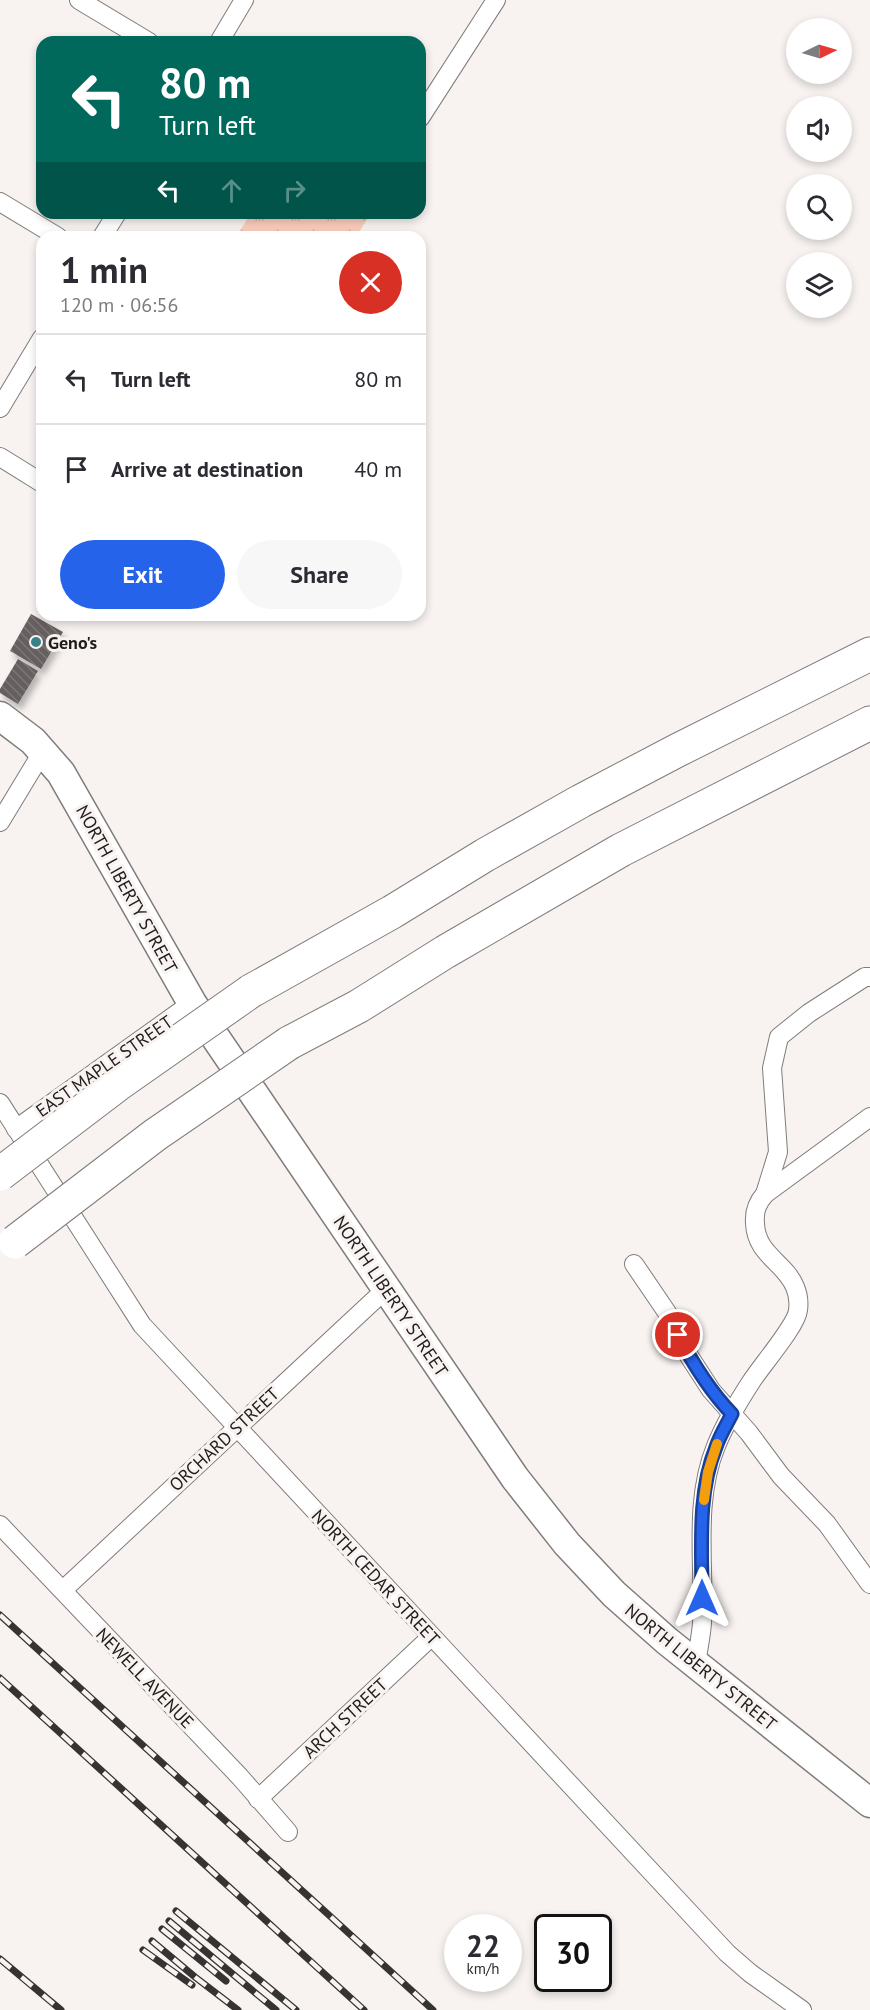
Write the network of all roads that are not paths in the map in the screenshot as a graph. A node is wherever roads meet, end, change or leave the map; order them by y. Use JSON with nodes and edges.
{"nodes":[{"id":1,"x":79,"y":0,"type":"edge"},
{"id":2,"x":244,"y":0,"type":"edge"},
{"id":3,"x":495,"y":0,"type":"edge"},
{"id":4,"x":139,"y":36,"type":"edge"},
{"id":5,"x":223,"y":36,"type":"edge"},
{"id":6,"x":426,"y":109,"type":"edge"},
{"id":7,"x":0,"y":202,"type":"edge"},
{"id":8,"x":48,"y":231,"type":"edge"},
{"id":9,"x":36,"y":348,"type":"edge"},
{"id":10,"x":0,"y":408,"type":"edge"},
{"id":11,"x":0,"y":457,"type":"edge"},
{"id":12,"x":36,"y":479,"type":"edge"},
{"id":13,"x":870,"y":654,"type":"edge"},
{"id":14,"x":0,"y":716,"type":"edge"},
{"id":15,"x":870,"y":723,"type":"edge"},
{"id":16,"x":43,"y":751,"type":"junction"},
{"id":17,"x":0,"y":822,"type":"edge"},
{"id":18,"x":870,"y":976,"type":"edge"},
{"id":19,"x":192,"y":1004,"type":"junction"},
{"id":20,"x":0,"y":1102,"type":"edge"},
{"id":21,"x":870,"y":1117,"type":"edge"},
{"id":22,"x":16,"y":1129,"type":"junction"},
{"id":23,"x":0,"y":1174,"type":"edge"},
{"id":24,"x":765,"y":1194,"type":"junction"},
{"id":25,"x":8,"y":1248,"type":"edge"},
{"id":26,"x":634,"y":1264,"type":"dead end"},
{"id":27,"x":386,"y":1289,"type":"junction"},
{"id":28,"x":732,"y":1414,"type":"junction"},
{"id":29,"x":237,"y":1428,"type":"junction"},
{"id":30,"x":0,"y":1525,"type":"edge"},
{"id":31,"x":870,"y":1584,"type":"edge"},
{"id":32,"x":63,"y":1590,"type":"junction"},
{"id":33,"x":431,"y":1636,"type":"junction"},
{"id":34,"x":696,"y":1664,"type":"junction"},
{"id":35,"x":258,"y":1799,"type":"junction"},
{"id":36,"x":870,"y":1803,"type":"edge"},
{"id":37,"x":288,"y":1832,"type":"dead end"},
{"id":38,"x":802,"y":2010,"type":"edge"}],
"edges":[{"from":1,"to":4,"type":"street"},
{"from":2,"to":5,"type":"street"},
{"from":3,"to":6,"type":"street"},
{"from":7,"to":8,"type":"street"},
{"from":9,"to":10,"type":"street"},
{"from":11,"to":12,"type":"street"},
{"from":13,"to":23,"type":"highway","bridge":true},
{"from":14,"to":16,"type":"main road","name":"NORTH LIBERTY STREET"},
{"from":15,"to":25,"type":"highway","bridge":true},
{"from":16,"to":17,"type":"street"},
{"from":16,"to":19,"type":"main road","name":"NORTH LIBERTY STREET"},
{"from":18,"to":24,"type":"street"},
{"from":19,"to":22,"type":"street","name":"EAST MAPLE STREET"},
{"from":19,"to":27,"type":"main road","name":"NORTH LIBERTY STREET"},
{"from":20,"to":22,"type":"street","name":"NORTH CEDAR STREET"},
{"from":21,"to":24,"type":"street"},
{"from":22,"to":29,"type":"street","name":"NORTH CEDAR STREET"},
{"from":24,"to":28,"type":"street"},
{"from":26,"to":28,"type":"street"},
{"from":27,"to":29,"type":"street","name":"ORCHARD STREET"},
{"from":27,"to":34,"type":"main road","name":"NORTH LIBERTY STREET"},
{"from":28,"to":31,"type":"street"},
{"from":28,"to":34,"type":"street"},
{"from":29,"to":32,"type":"street","name":"ORCHARD STREET"},
{"from":29,"to":33,"type":"street","name":"NORTH CEDAR STREET"},
{"from":30,"to":32,"type":"street","name":"NEWELL AVENUE"},
{"from":32,"to":35,"type":"street","name":"NEWELL AVENUE"},
{"from":33,"to":35,"type":"street","name":"ARCH STREET"},
{"from":33,"to":38,"type":"street","name":"NORTH CEDAR STREET"},
{"from":34,"to":36,"type":"main road","name":"NORTH LIBERTY STREET"},
{"from":35,"to":37,"type":"street","name":"NEWELL AVENUE"}]}
